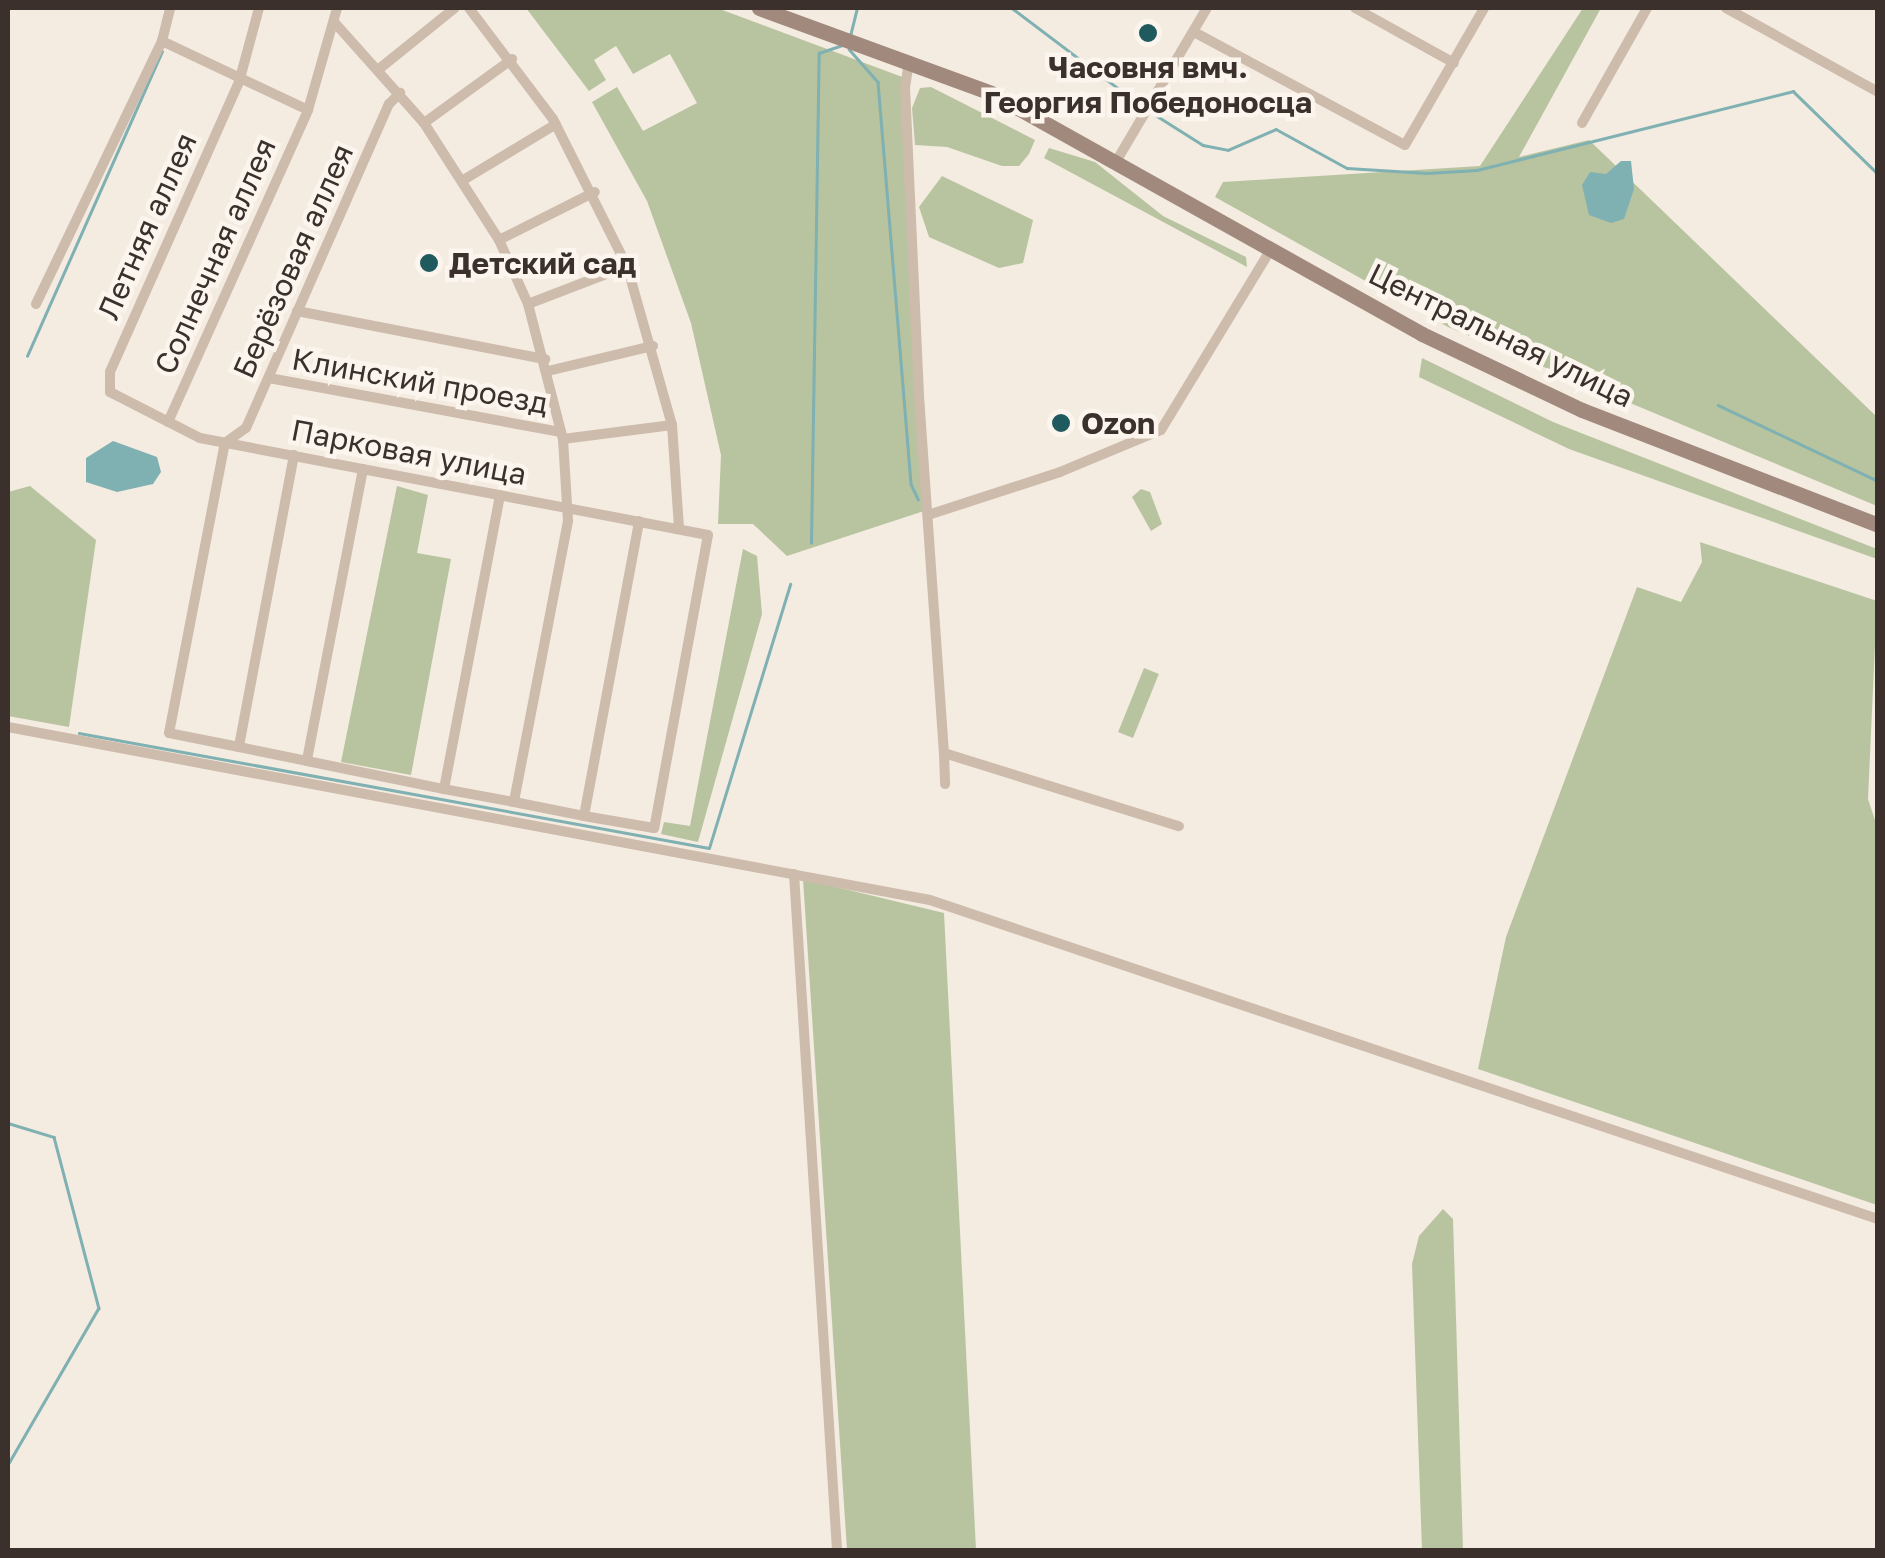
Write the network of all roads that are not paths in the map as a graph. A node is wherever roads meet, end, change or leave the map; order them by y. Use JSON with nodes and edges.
{"nodes":[{"id":1,"x":170,"y":8,"type":"edge"},
{"id":2,"x":259,"y":8,"type":"edge"},
{"id":3,"x":338,"y":8,"type":"edge"},
{"id":4,"x":455,"y":8,"type":"edge"},
{"id":5,"x":469,"y":8,"type":"edge"},
{"id":6,"x":759,"y":8,"type":"edge"},
{"id":7,"x":1208,"y":8,"type":"edge"},
{"id":8,"x":1355,"y":8,"type":"edge"},
{"id":9,"x":1484,"y":8,"type":"edge"},
{"id":10,"x":1647,"y":8,"type":"edge"},
{"id":11,"x":1726,"y":8,"type":"edge"},
{"id":12,"x":335,"y":23,"type":"junction"},
{"id":13,"x":1194,"y":32,"type":"junction"},
{"id":14,"x":162,"y":41,"type":"junction"},
{"id":15,"x":512,"y":60,"type":"junction"},
{"id":16,"x":909,"y":62,"type":"junction"},
{"id":17,"x":1454,"y":62,"type":"junction"},
{"id":18,"x":379,"y":69,"type":"junction"},
{"id":19,"x":239,"y":82,"type":"junction"},
{"id":20,"x":1878,"y":92,"type":"edge"},
{"id":21,"x":400,"y":93,"type":"junction"},
{"id":22,"x":308,"y":110,"type":"junction"},
{"id":23,"x":424,"y":122,"type":"junction"},
{"id":24,"x":1582,"y":123,"type":"dead end"},
{"id":25,"x":556,"y":124,"type":"junction"},
{"id":26,"x":1117,"y":160,"type":"junction"},
{"id":27,"x":465,"y":179,"type":"junction"},
{"id":28,"x":594,"y":192,"type":"junction"},
{"id":29,"x":499,"y":240,"type":"junction"},
{"id":30,"x":1271,"y":249,"type":"junction"},
{"id":31,"x":627,"y":266,"type":"junction"},
{"id":32,"x":36,"y":304,"type":"dead end"},
{"id":33,"x":528,"y":304,"type":"junction"},
{"id":34,"x":296,"y":311,"type":"junction"},
{"id":35,"x":653,"y":346,"type":"junction"},
{"id":36,"x":546,"y":365,"type":"junction"},
{"id":37,"x":269,"y":378,"type":"junction"},
{"id":38,"x":110,"y":392,"type":"joint"},
{"id":39,"x":168,"y":422,"type":"junction"},
{"id":40,"x":672,"y":424,"type":"junction"},
{"id":41,"x":562,"y":436,"type":"junction"},
{"id":42,"x":225,"y":442,"type":"junction"},
{"id":43,"x":294,"y":455,"type":"junction"},
{"id":44,"x":364,"y":469,"type":"junction"},
{"id":45,"x":500,"y":495,"type":"junction"},
{"id":46,"x":568,"y":507,"type":"junction"},
{"id":47,"x":928,"y":515,"type":"junction"},
{"id":48,"x":639,"y":522,"type":"junction"},
{"id":49,"x":1878,"y":525,"type":"edge"},
{"id":50,"x":680,"y":529,"type":"junction"},
{"id":51,"x":8,"y":727,"type":"edge"},
{"id":52,"x":240,"y":747,"type":"junction"},
{"id":53,"x":944,"y":753,"type":"junction"},
{"id":54,"x":307,"y":761,"type":"junction"},
{"id":55,"x":946,"y":784,"type":"dead end"},
{"id":56,"x":444,"y":789,"type":"junction"},
{"id":57,"x":514,"y":802,"type":"junction"},
{"id":58,"x":584,"y":816,"type":"junction"},
{"id":59,"x":1179,"y":826,"type":"dead end"},
{"id":60,"x":794,"y":874,"type":"junction"},
{"id":61,"x":1878,"y":1218,"type":"edge"},
{"id":62,"x":837,"y":1550,"type":"edge"}],
"edges":[{"from":1,"to":14,"type":"street"},
{"from":2,"to":19,"type":"street","name":"Летняя аллея"},
{"from":3,"to":12,"type":"street","name":"Солнечная аллея"},
{"from":4,"to":18,"type":"street"},
{"from":5,"to":15,"type":"street"},
{"from":6,"to":16,"type":"main road","name":"Центральная улица"},
{"from":7,"to":13,"type":"street"},
{"from":8,"to":17,"type":"street"},
{"from":9,"to":17,"type":"street"},
{"from":10,"to":24,"type":"street"},
{"from":11,"to":20,"type":"street"},
{"from":12,"to":18,"type":"street"},
{"from":12,"to":22,"type":"street","name":"Солнечная аллея"},
{"from":13,"to":17,"type":"street"},
{"from":13,"to":26,"type":"street"},
{"from":14,"to":19,"type":"street"},
{"from":14,"to":32,"type":"street"},
{"from":15,"to":23,"type":"street"},
{"from":15,"to":25,"type":"street"},
{"from":16,"to":26,"type":"main road","name":"Центральная улица"},
{"from":16,"to":47,"type":"street"},
{"from":18,"to":21,"type":"street"},
{"from":19,"to":22,"type":"street","name":"Солнечная аллея"},
{"from":19,"to":38,"type":"street","name":"Летняя аллея"},
{"from":21,"to":23,"type":"street"},
{"from":21,"to":34,"type":"street","name":"Берёзовая аллея"},
{"from":22,"to":39,"type":"street","name":"Солнечная аллея"},
{"from":23,"to":27,"type":"street"},
{"from":25,"to":27,"type":"street"},
{"from":25,"to":28,"type":"street"},
{"from":26,"to":30,"type":"main road","name":"Центральная улица"},
{"from":27,"to":29,"type":"street"},
{"from":28,"to":29,"type":"street"},
{"from":28,"to":31,"type":"street"},
{"from":29,"to":33,"type":"street"},
{"from":30,"to":47,"type":"street"},
{"from":30,"to":49,"type":"main road","name":"Центральная улица"},
{"from":31,"to":33,"type":"street"},
{"from":31,"to":35,"type":"street"},
{"from":33,"to":36,"type":"street"},
{"from":34,"to":36,"type":"street"},
{"from":34,"to":37,"type":"street","name":"Берёзовая аллея"},
{"from":35,"to":36,"type":"street"},
{"from":35,"to":40,"type":"street"},
{"from":36,"to":41,"type":"street"},
{"from":37,"to":41,"type":"street","name":"Клинский проезд"},
{"from":37,"to":42,"type":"street","name":"Берёзовая аллея"},
{"from":38,"to":39,"type":"street","name":"Парковая улица"},
{"from":39,"to":42,"type":"street","name":"Парковая улица"},
{"from":40,"to":41,"type":"street","name":"Клинский проезд"},
{"from":40,"to":50,"type":"street"},
{"from":41,"to":46,"type":"street"},
{"from":42,"to":43,"type":"street","name":"Парковая улица"},
{"from":42,"to":52,"type":"street"},
{"from":43,"to":44,"type":"street","name":"Парковая улица"},
{"from":43,"to":52,"type":"street"},
{"from":44,"to":45,"type":"street","name":"Парковая улица"},
{"from":44,"to":54,"type":"street"},
{"from":45,"to":46,"type":"street","name":"Парковая улица"},
{"from":45,"to":56,"type":"street"},
{"from":46,"to":48,"type":"street","name":"Парковая улица"},
{"from":46,"to":57,"type":"street"},
{"from":47,"to":53,"type":"street"},
{"from":48,"to":50,"type":"street","name":"Парковая улица"},
{"from":48,"to":58,"type":"street"},
{"from":50,"to":58,"type":"street","name":"Парковая улица"},
{"from":51,"to":60,"type":"street"},
{"from":52,"to":54,"type":"street"},
{"from":53,"to":55,"type":"street"},
{"from":53,"to":59,"type":"street"},
{"from":54,"to":56,"type":"street"},
{"from":56,"to":57,"type":"street"},
{"from":57,"to":58,"type":"street"},
{"from":60,"to":61,"type":"street"},
{"from":60,"to":62,"type":"street"}]}
